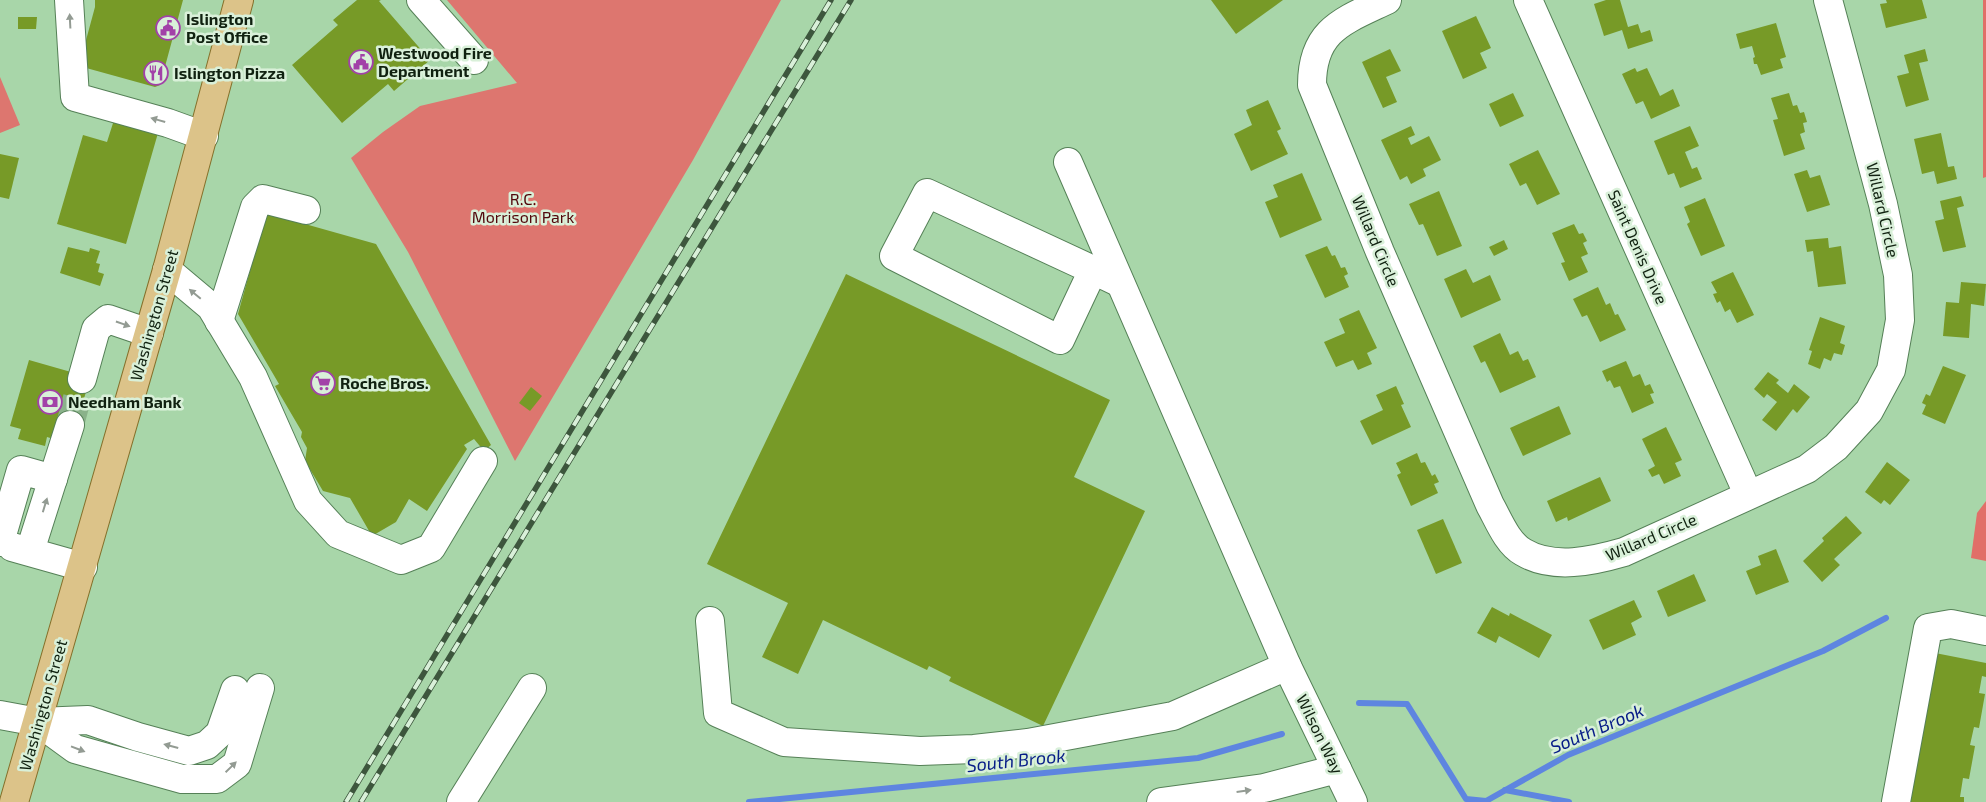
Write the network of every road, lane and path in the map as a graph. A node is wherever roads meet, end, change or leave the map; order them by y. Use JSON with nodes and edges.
{"nodes":[{"id":1,"x":69,"y":0,"type":"edge"},
{"id":2,"x":239,"y":0,"type":"edge"},
{"id":3,"x":421,"y":0,"type":"edge"},
{"id":4,"x":1387,"y":0,"type":"edge"},
{"id":5,"x":1528,"y":0,"type":"edge"},
{"id":6,"x":1828,"y":0,"type":"edge"},
{"id":7,"x":474,"y":60,"type":"dead end"},
{"id":8,"x":204,"y":136,"type":"junction"},
{"id":9,"x":1068,"y":162,"type":"dead end"},
{"id":10,"x":306,"y":210,"type":"dead end"},
{"id":11,"x":167,"y":270,"type":"junction"},
{"id":12,"x":1093,"y":270,"type":"junction"},
{"id":13,"x":1120,"y":283,"type":"junction"},
{"id":14,"x":219,"y":321,"type":"junction"},
{"id":15,"x":149,"y":333,"type":"junction"},
{"id":16,"x":82,"y":379,"type":"tunnel mouth"},
{"id":17,"x":70,"y":425,"type":"tunnel mouth"},
{"id":18,"x":483,"y":461,"type":"dead end"},
{"id":19,"x":53,"y":479,"type":"junction"},
{"id":20,"x":1748,"y":494,"type":"junction"},
{"id":21,"x":0,"y":542,"type":"edge"},
{"id":22,"x":30,"y":551,"type":"junction"},
{"id":23,"x":83,"y":566,"type":"junction"},
{"id":24,"x":710,"y":621,"type":"dead end"},
{"id":25,"x":1986,"y":631,"type":"edge"},
{"id":26,"x":1287,"y":666,"type":"junction"},
{"id":27,"x":532,"y":688,"type":"dead end"},
{"id":28,"x":247,"y":689,"type":"dead end"},
{"id":29,"x":0,"y":715,"type":"edge"},
{"id":30,"x":38,"y":722,"type":"junction"},
{"id":31,"x":1337,"y":769,"type":"junction"},
{"id":32,"x":14,"y":802,"type":"edge"},
{"id":33,"x":461,"y":802,"type":"edge"},
{"id":34,"x":1161,"y":802,"type":"edge"},
{"id":35,"x":1352,"y":802,"type":"edge"},
{"id":36,"x":1896,"y":802,"type":"edge"}],
"edges":[{"from":8,"to":1,"type":"street","one_way":true},
{"from":2,"to":8,"type":"main road","name":"Washington Street"},
{"from":3,"to":7,"type":"street"},
{"from":4,"to":20,"type":"street","name":"Willard Circle"},
{"from":5,"to":20,"type":"street","name":"Saint Denis Drive"},
{"from":6,"to":20,"type":"street","name":"Willard Circle"},
{"from":8,"to":11,"type":"main road","name":"Washington Street"},
{"from":9,"to":13,"type":"street","name":"Wilson Way"},
{"from":10,"to":14,"type":"street"},
{"from":14,"to":11,"type":"street","one_way":true},
{"from":11,"to":15,"type":"main road","name":"Washington Street"},
{"from":12,"to":12,"type":"street"},
{"from":12,"to":13,"type":"street"},
{"from":13,"to":26,"type":"street","name":"Wilson Way"},
{"from":14,"to":18,"type":"street"},
{"from":16,"to":15,"type":"street","one_way":true},
{"from":15,"to":23,"type":"main road","name":"Washington Street"},
{"from":17,"to":19,"type":"street"},
{"from":19,"to":21,"type":"street"},
{"from":22,"to":19,"type":"street","one_way":true},
{"from":21,"to":22,"type":"street"},
{"from":22,"to":23,"type":"street"},
{"from":23,"to":30,"type":"main road","name":"Washington Street"},
{"from":24,"to":26,"type":"street"},
{"from":25,"to":36,"type":"street"},
{"from":26,"to":31,"type":"street","name":"Wilson Way"},
{"from":27,"to":33,"type":"street"},
{"from":28,"to":30,"type":"street"},
{"from":29,"to":30,"type":"street"},
{"from":30,"to":32,"type":"main road","name":"Washington Street"},
{"from":34,"to":31,"type":"street","one_way":true},
{"from":31,"to":35,"type":"street","name":"Wilson Way"}]}
